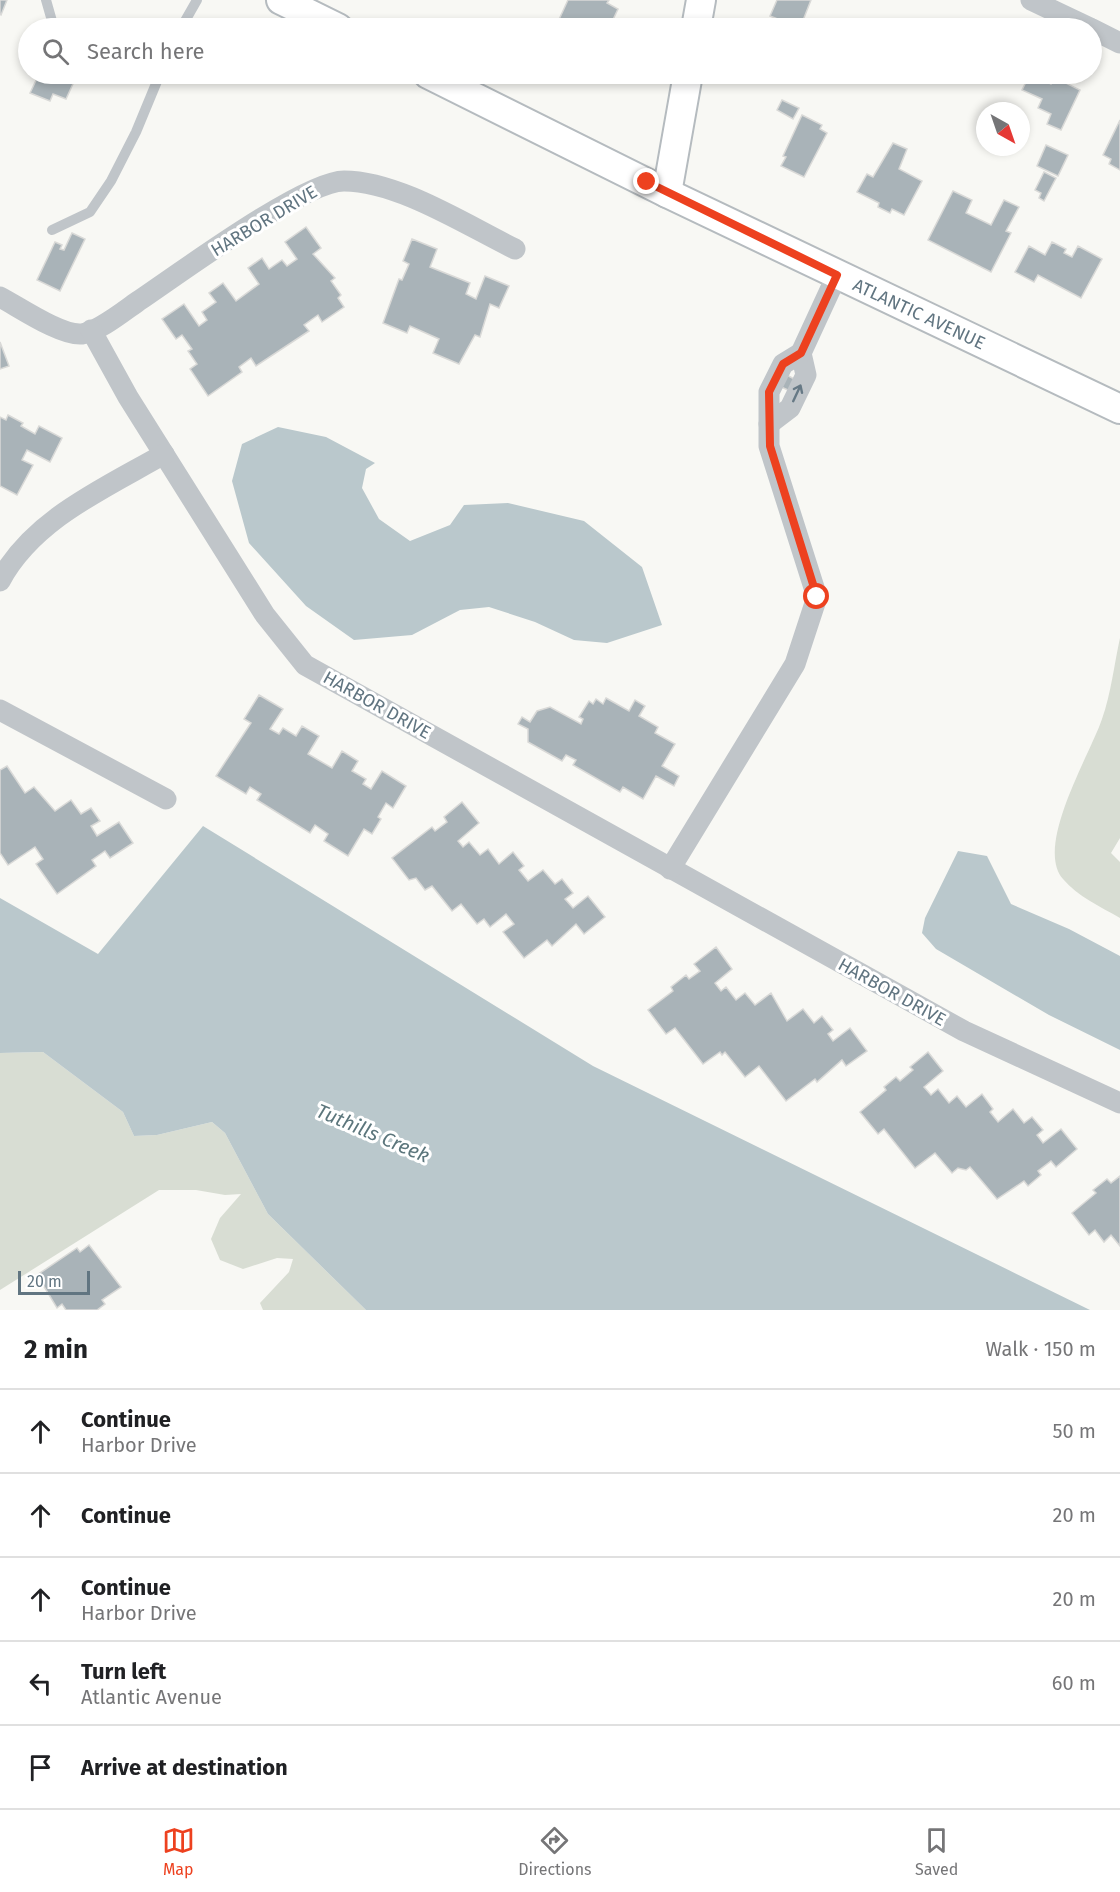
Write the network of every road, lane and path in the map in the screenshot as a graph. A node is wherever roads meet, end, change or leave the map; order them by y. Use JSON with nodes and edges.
{"nodes":[{"id":1,"x":46,"y":0,"type":"edge"},
{"id":2,"x":197,"y":0,"type":"edge"},
{"id":3,"x":281,"y":0,"type":"edge"},
{"id":4,"x":701,"y":0,"type":"edge"},
{"id":5,"x":1031,"y":0,"type":"edge"},
{"id":6,"x":51,"y":18,"type":"edge"},
{"id":7,"x":187,"y":18,"type":"edge"},
{"id":8,"x":318,"y":18,"type":"edge"},
{"id":9,"x":698,"y":18,"type":"edge"},
{"id":10,"x":1068,"y":18,"type":"edge"},
{"id":11,"x":1102,"y":34,"type":"edge"},
{"id":12,"x":1120,"y":43,"type":"edge"},
{"id":13,"x":156,"y":84,"type":"edge"},
{"id":14,"x":449,"y":84,"type":"edge"},
{"id":15,"x":686,"y":84,"type":"edge"},
{"id":16,"x":667,"y":193,"type":"junction"},
{"id":17,"x":52,"y":230,"type":"dead end"},
{"id":18,"x":515,"y":249,"type":"dead end"},
{"id":19,"x":837,"y":275,"type":"junction"},
{"id":20,"x":0,"y":297,"type":"edge"},
{"id":21,"x":91,"y":330,"type":"junction"},
{"id":22,"x":1120,"y":409,"type":"edge"},
{"id":23,"x":164,"y":454,"type":"junction"},
{"id":24,"x":0,"y":581,"type":"edge"},
{"id":25,"x":0,"y":710,"type":"edge"},
{"id":26,"x":166,"y":799,"type":"dead end"},
{"id":27,"x":670,"y":868,"type":"junction"},
{"id":28,"x":1120,"y":1103,"type":"edge"}],
"edges":[{"from":1,"to":6,"type":"lane"},
{"from":2,"to":7,"type":"lane"},
{"from":3,"to":8,"type":"main road"},
{"from":4,"to":9,"type":"main road"},
{"from":5,"to":10,"type":"street"},
{"from":11,"to":12,"type":"street"},
{"from":13,"to":17,"type":"lane"},
{"from":14,"to":16,"type":"main road","name":"ATLANTIC AVENUE"},
{"from":15,"to":16,"type":"main road"},
{"from":16,"to":19,"type":"main road","name":"ATLANTIC AVENUE"},
{"from":18,"to":21,"type":"street","name":"HARBOR DRIVE"},
{"from":19,"to":22,"type":"main road","name":"ATLANTIC AVENUE"},
{"from":19,"to":27,"type":"street"},
{"from":20,"to":21,"type":"street","name":"HARBOR DRIVE"},
{"from":21,"to":23,"type":"street","name":"HARBOR DRIVE"},
{"from":23,"to":24,"type":"street"},
{"from":23,"to":27,"type":"street","name":"HARBOR DRIVE"},
{"from":25,"to":26,"type":"street"},
{"from":27,"to":28,"type":"street","name":"HARBOR DRIVE"}]}
